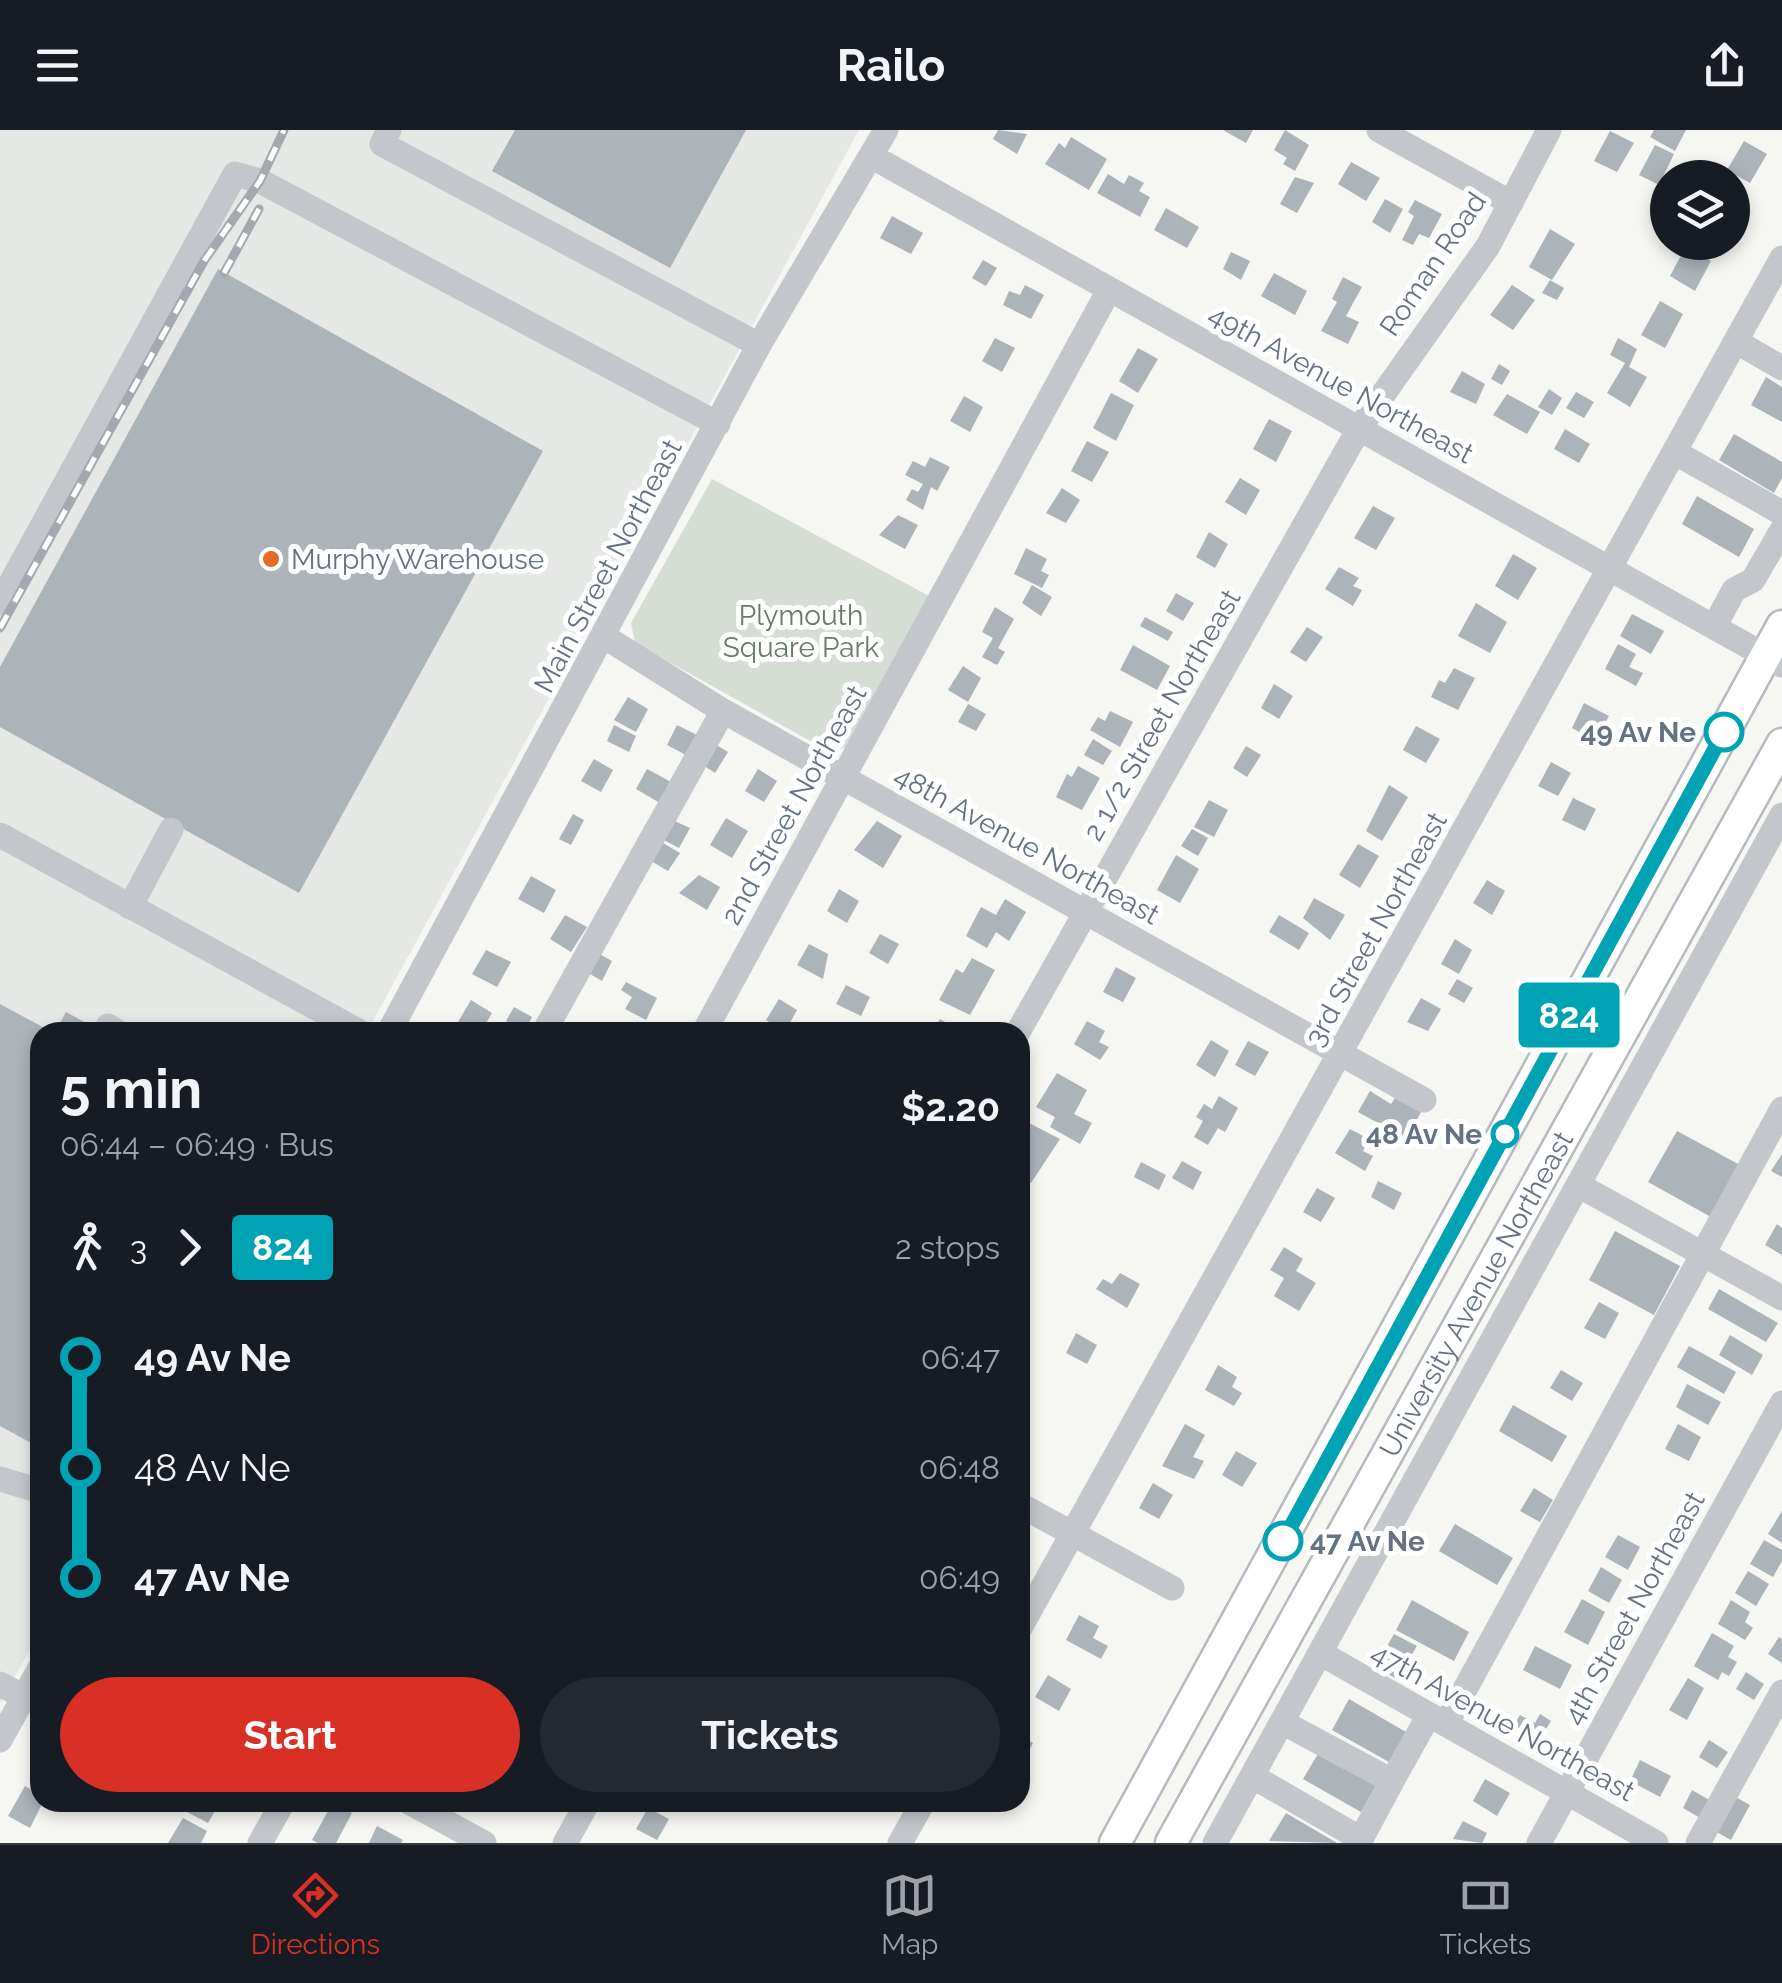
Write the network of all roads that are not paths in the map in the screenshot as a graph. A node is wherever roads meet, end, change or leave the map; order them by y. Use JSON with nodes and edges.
{"nodes":[{"id":1,"x":389,"y":130,"type":"edge"},
{"id":2,"x":886,"y":130,"type":"edge"},
{"id":3,"x":1379,"y":130,"type":"edge"},
{"id":4,"x":1549,"y":130,"type":"edge"},
{"id":5,"x":871,"y":156,"type":"junction"},
{"id":6,"x":1511,"y":203,"type":"junction"},
{"id":7,"x":1782,"y":258,"type":"edge"},
{"id":8,"x":1110,"y":290,"type":"junction"},
{"id":9,"x":1736,"y":342,"type":"junction"},
{"id":10,"x":759,"y":345,"type":"junction"},
{"id":11,"x":1782,"y":368,"type":"edge"},
{"id":12,"x":718,"y":424,"type":"junction"},
{"id":13,"x":1360,"y":428,"type":"junction"},
{"id":14,"x":1676,"y":453,"type":"junction"},
{"id":15,"x":1782,"y":513,"type":"edge"},
{"id":16,"x":1782,"y":530,"type":"edge"},
{"id":17,"x":1612,"y":570,"type":"junction"},
{"id":18,"x":0,"y":603,"type":"edge"},
{"id":19,"x":1782,"y":626,"type":"edge"},
{"id":20,"x":1714,"y":627,"type":"junction"},
{"id":21,"x":605,"y":637,"type":"junction"},
{"id":22,"x":1774,"y":661,"type":"edge"},
{"id":23,"x":722,"y":711,"type":"junction"},
{"id":24,"x":1782,"y":744,"type":"edge"},
{"id":25,"x":843,"y":778,"type":"junction"},
{"id":26,"x":1782,"y":815,"type":"edge"},
{"id":27,"x":171,"y":830,"type":"dead end"},
{"id":28,"x":0,"y":835,"type":"edge"},
{"id":29,"x":130,"y":906,"type":"junction"},
{"id":30,"x":1085,"y":911,"type":"junction"},
{"id":31,"x":342,"y":1022,"type":"edge"},
{"id":32,"x":394,"y":1022,"type":"edge"},
{"id":33,"x":550,"y":1022,"type":"edge"},
{"id":34,"x":709,"y":1022,"type":"edge"},
{"id":35,"x":1024,"y":1022,"type":"edge"},
{"id":36,"x":1340,"y":1054,"type":"junction"},
{"id":37,"x":1424,"y":1100,"type":"dead end"},
{"id":38,"x":1782,"y":1109,"type":"edge"},
{"id":39,"x":1578,"y":1184,"type":"junction"},
{"id":40,"x":1702,"y":1254,"type":"junction"},
{"id":41,"x":1782,"y":1298,"type":"edge"},
{"id":42,"x":1782,"y":1402,"type":"edge"},
{"id":43,"x":0,"y":1480,"type":"edge"},
{"id":44,"x":30,"y":1488,"type":"edge"},
{"id":45,"x":1030,"y":1509,"type":"edge"},
{"id":46,"x":1071,"y":1532,"type":"junction"},
{"id":47,"x":1172,"y":1588,"type":"dead end"},
{"id":48,"x":1030,"y":1609,"type":"edge"},
{"id":49,"x":1320,"y":1653,"type":"junction"},
{"id":50,"x":0,"y":1684,"type":"edge"},
{"id":51,"x":30,"y":1686,"type":"edge"},
{"id":52,"x":1782,"y":1692,"type":"edge"},
{"id":53,"x":24,"y":1697,"type":"junction"},
{"id":54,"x":1438,"y":1719,"type":"junction"},
{"id":55,"x":1282,"y":1722,"type":"junction"},
{"id":56,"x":0,"y":1740,"type":"edge"},
{"id":57,"x":1252,"y":1776,"type":"junction"},
{"id":58,"x":1392,"y":1781,"type":"junction"},
{"id":59,"x":1567,"y":1792,"type":"junction"},
{"id":60,"x":277,"y":1812,"type":"edge"},
{"id":61,"x":427,"y":1812,"type":"edge"},
{"id":62,"x":582,"y":1812,"type":"edge"},
{"id":63,"x":917,"y":1812,"type":"edge"},
{"id":64,"x":260,"y":1843,"type":"edge"},
{"id":65,"x":484,"y":1843,"type":"edge"},
{"id":66,"x":565,"y":1843,"type":"edge"},
{"id":67,"x":900,"y":1843,"type":"edge"},
{"id":68,"x":1115,"y":1843,"type":"edge"},
{"id":69,"x":1170,"y":1843,"type":"edge"},
{"id":70,"x":1215,"y":1843,"type":"edge"},
{"id":71,"x":1539,"y":1843,"type":"edge"},
{"id":72,"x":1656,"y":1843,"type":"edge"},
{"id":73,"x":1698,"y":1843,"type":"edge"}],
"edges":[{"from":1,"to":10,"type":"street"},
{"from":2,"to":5,"type":"street","name":"Main Street Northeast"},
{"from":3,"to":6,"type":"street"},
{"from":4,"to":6,"type":"street","name":"Roman Road"},
{"from":5,"to":8,"type":"street","name":"49th Avenue Northeast"},
{"from":5,"to":10,"type":"street","name":"Main Street Northeast"},
{"from":6,"to":13,"type":"street","name":"Roman Road"},
{"from":7,"to":9,"type":"street","name":"3rd Street Northeast"},
{"from":8,"to":13,"type":"street","name":"49th Avenue Northeast"},
{"from":8,"to":25,"type":"street","name":"2nd Street Northeast"},
{"from":9,"to":11,"type":"street"},
{"from":9,"to":14,"type":"street","name":"3rd Street Northeast"},
{"from":10,"to":12,"type":"street","name":"Main Street Northeast"},
{"from":12,"to":18,"type":"street"},
{"from":12,"to":21,"type":"street","name":"Main Street Northeast"},
{"from":13,"to":17,"type":"street","name":"49th Avenue Northeast"},
{"from":13,"to":30,"type":"street","name":"2 1/2 Street Northeast"},
{"from":14,"to":15,"type":"street"},
{"from":14,"to":17,"type":"street","name":"3rd Street Northeast"},
{"from":16,"to":20,"type":"street"},
{"from":17,"to":20,"type":"street","name":"49th Avenue Northeast"},
{"from":17,"to":36,"type":"street","name":"3rd Street Northeast"},
{"from":19,"to":22,"type":"main road","name":"University Avenue Northeast"},
{"from":20,"to":22,"type":"street","name":"49th Avenue Northeast"},
{"from":21,"to":23,"type":"street","name":"48th Avenue Northeast"},
{"from":21,"to":32,"type":"street","name":"Main Street Northeast"},
{"from":22,"to":68,"type":"main road","name":"University Avenue Northeast"},
{"from":23,"to":25,"type":"street","name":"48th Avenue Northeast"},
{"from":23,"to":33,"type":"street"},
{"from":24,"to":69,"type":"main road","name":"University Avenue Northeast"},
{"from":25,"to":30,"type":"street","name":"48th Avenue Northeast"},
{"from":25,"to":34,"type":"street","name":"2nd Street Northeast"},
{"from":26,"to":39,"type":"street","name":"University Avenue Northeast"},
{"from":27,"to":29,"type":"street"},
{"from":28,"to":29,"type":"street"},
{"from":29,"to":31,"type":"street"},
{"from":30,"to":35,"type":"street","name":"2 1/2 Street Northeast"},
{"from":30,"to":36,"type":"street","name":"48th Avenue Northeast"},
{"from":36,"to":37,"type":"street","name":"48th Avenue Northeast"},
{"from":36,"to":46,"type":"street","name":"3rd Street Northeast"},
{"from":38,"to":40,"type":"street"},
{"from":39,"to":40,"type":"street"},
{"from":39,"to":49,"type":"street","name":"University Avenue Northeast"},
{"from":40,"to":41,"type":"street"},
{"from":40,"to":54,"type":"street"},
{"from":42,"to":59,"type":"street","name":"4th Street Northeast"},
{"from":43,"to":44,"type":"street"},
{"from":45,"to":46,"type":"street"},
{"from":46,"to":47,"type":"street"},
{"from":46,"to":48,"type":"street","name":"3rd Street Northeast"},
{"from":49,"to":54,"type":"street","name":"47th Avenue Northeast"},
{"from":49,"to":55,"type":"street","name":"University Avenue Northeast"},
{"from":50,"to":53,"type":"street"},
{"from":51,"to":53,"type":"street"},
{"from":52,"to":73,"type":"street"},
{"from":53,"to":56,"type":"street"},
{"from":54,"to":58,"type":"street"},
{"from":54,"to":59,"type":"street","name":"47th Avenue Northeast"},
{"from":55,"to":57,"type":"street","name":"University Avenue Northeast"},
{"from":55,"to":58,"type":"street"},
{"from":57,"to":58,"type":"street"},
{"from":57,"to":70,"type":"street","name":"University Avenue Northeast"},
{"from":59,"to":71,"type":"street","name":"4th Street Northeast"},
{"from":59,"to":72,"type":"street","name":"47th Avenue Northeast"},
{"from":60,"to":64,"type":"street"},
{"from":61,"to":65,"type":"street"},
{"from":62,"to":66,"type":"street"},
{"from":63,"to":67,"type":"street"}]}
